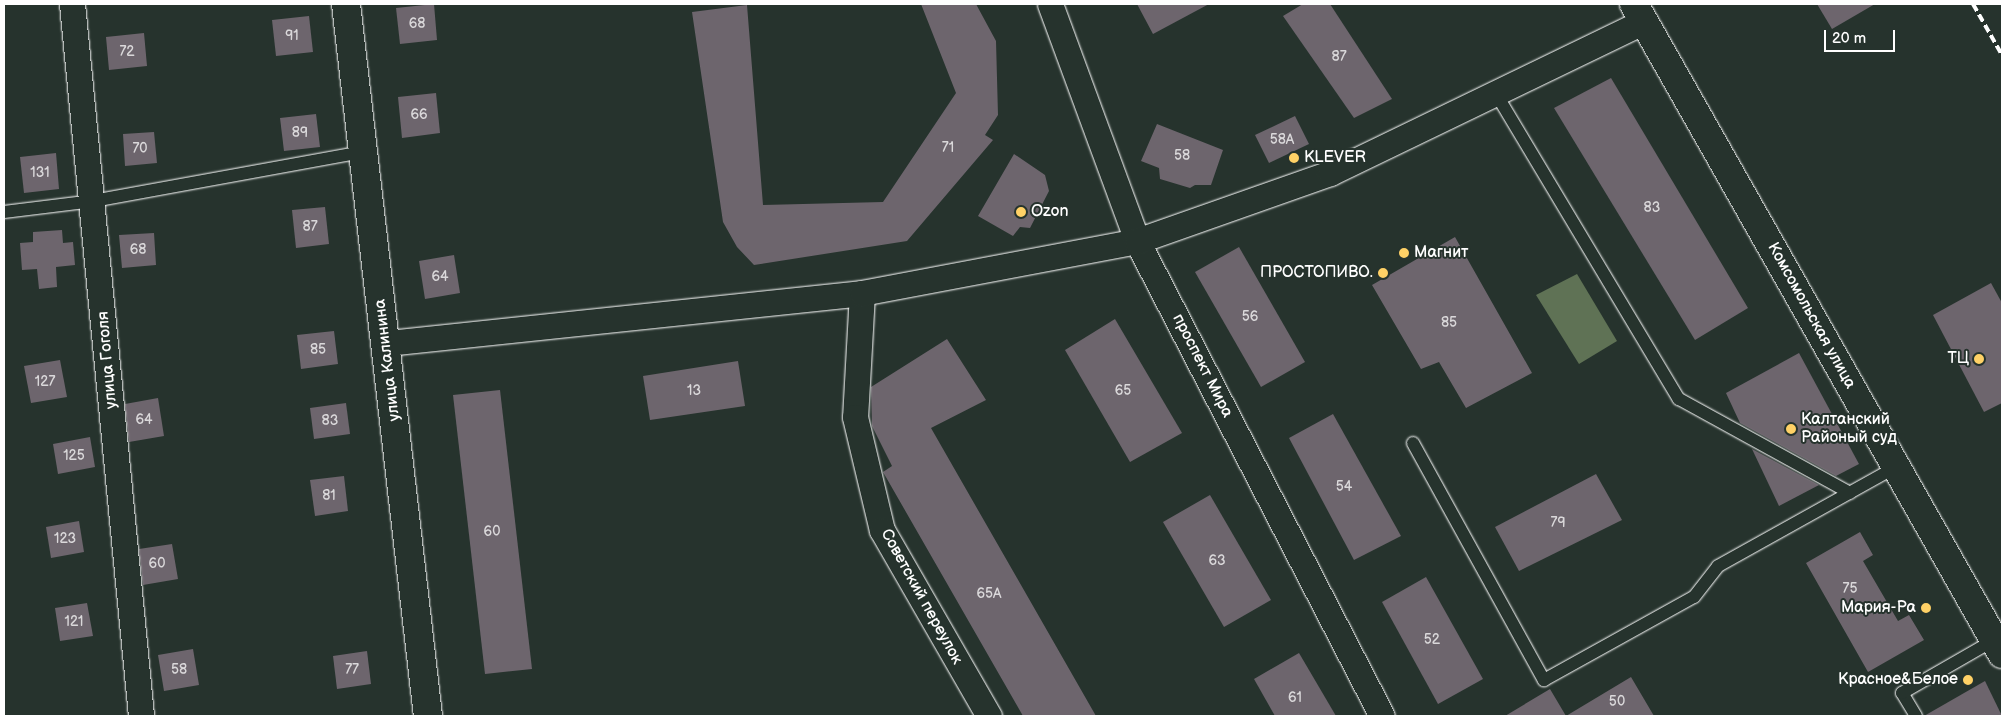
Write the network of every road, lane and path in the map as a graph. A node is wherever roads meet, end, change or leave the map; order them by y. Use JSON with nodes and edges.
{"nodes":[{"id":1,"x":72,"y":4,"type":"edge"},
{"id":2,"x":346,"y":4,"type":"edge"},
{"id":3,"x":1050,"y":4,"type":"edge"},
{"id":4,"x":1639,"y":12,"type":"edge"},
{"id":5,"x":1495,"y":92,"type":"junction"},
{"id":6,"x":362,"y":152,"type":"junction"},
{"id":7,"x":93,"y":201,"type":"junction"},
{"id":8,"x":4,"y":212,"type":"edge"},
{"id":9,"x":1137,"y":241,"type":"junction"},
{"id":10,"x":862,"y":293,"type":"junction"},
{"id":11,"x":387,"y":342,"type":"junction"},
{"id":12,"x":1413,"y":443,"type":"dead end"},
{"id":13,"x":1896,"y":467,"type":"junction"},
{"id":14,"x":1850,"y":492,"type":"junction"},
{"id":15,"x":1998,"y":647,"type":"edge"},
{"id":16,"x":141,"y":716,"type":"edge"},
{"id":17,"x":428,"y":716,"type":"edge"},
{"id":18,"x":989,"y":716,"type":"edge"},
{"id":19,"x":1382,"y":716,"type":"edge"},
{"id":20,"x":1916,"y":716,"type":"edge"}],
"edges":[{"from":1,"to":7,"type":"street","name":"улица Гоголя"},
{"from":2,"to":6,"type":"street","name":"улица Калинина"},
{"from":3,"to":9,"type":"street","name":"проспект Мира"},
{"from":4,"to":5,"type":"street"},
{"from":4,"to":13,"type":"street","name":"Комсомольская улица"},
{"from":5,"to":9,"type":"street"},
{"from":5,"to":14,"type":"lane"},
{"from":6,"to":7,"type":"lane"},
{"from":6,"to":11,"type":"street","name":"улица Калинина"},
{"from":7,"to":8,"type":"lane"},
{"from":7,"to":16,"type":"street","name":"улица Гоголя"},
{"from":9,"to":10,"type":"street"},
{"from":9,"to":19,"type":"street","name":"проспект Мира"},
{"from":10,"to":11,"type":"street"},
{"from":10,"to":18,"type":"street","name":"Советский переулок"},
{"from":11,"to":17,"type":"street","name":"улица Калинина"},
{"from":12,"to":14,"type":"lane"},
{"from":13,"to":14,"type":"lane"},
{"from":13,"to":15,"type":"street","name":"Комсомольская улица"},
{"from":15,"to":20,"type":"lane"}]}
